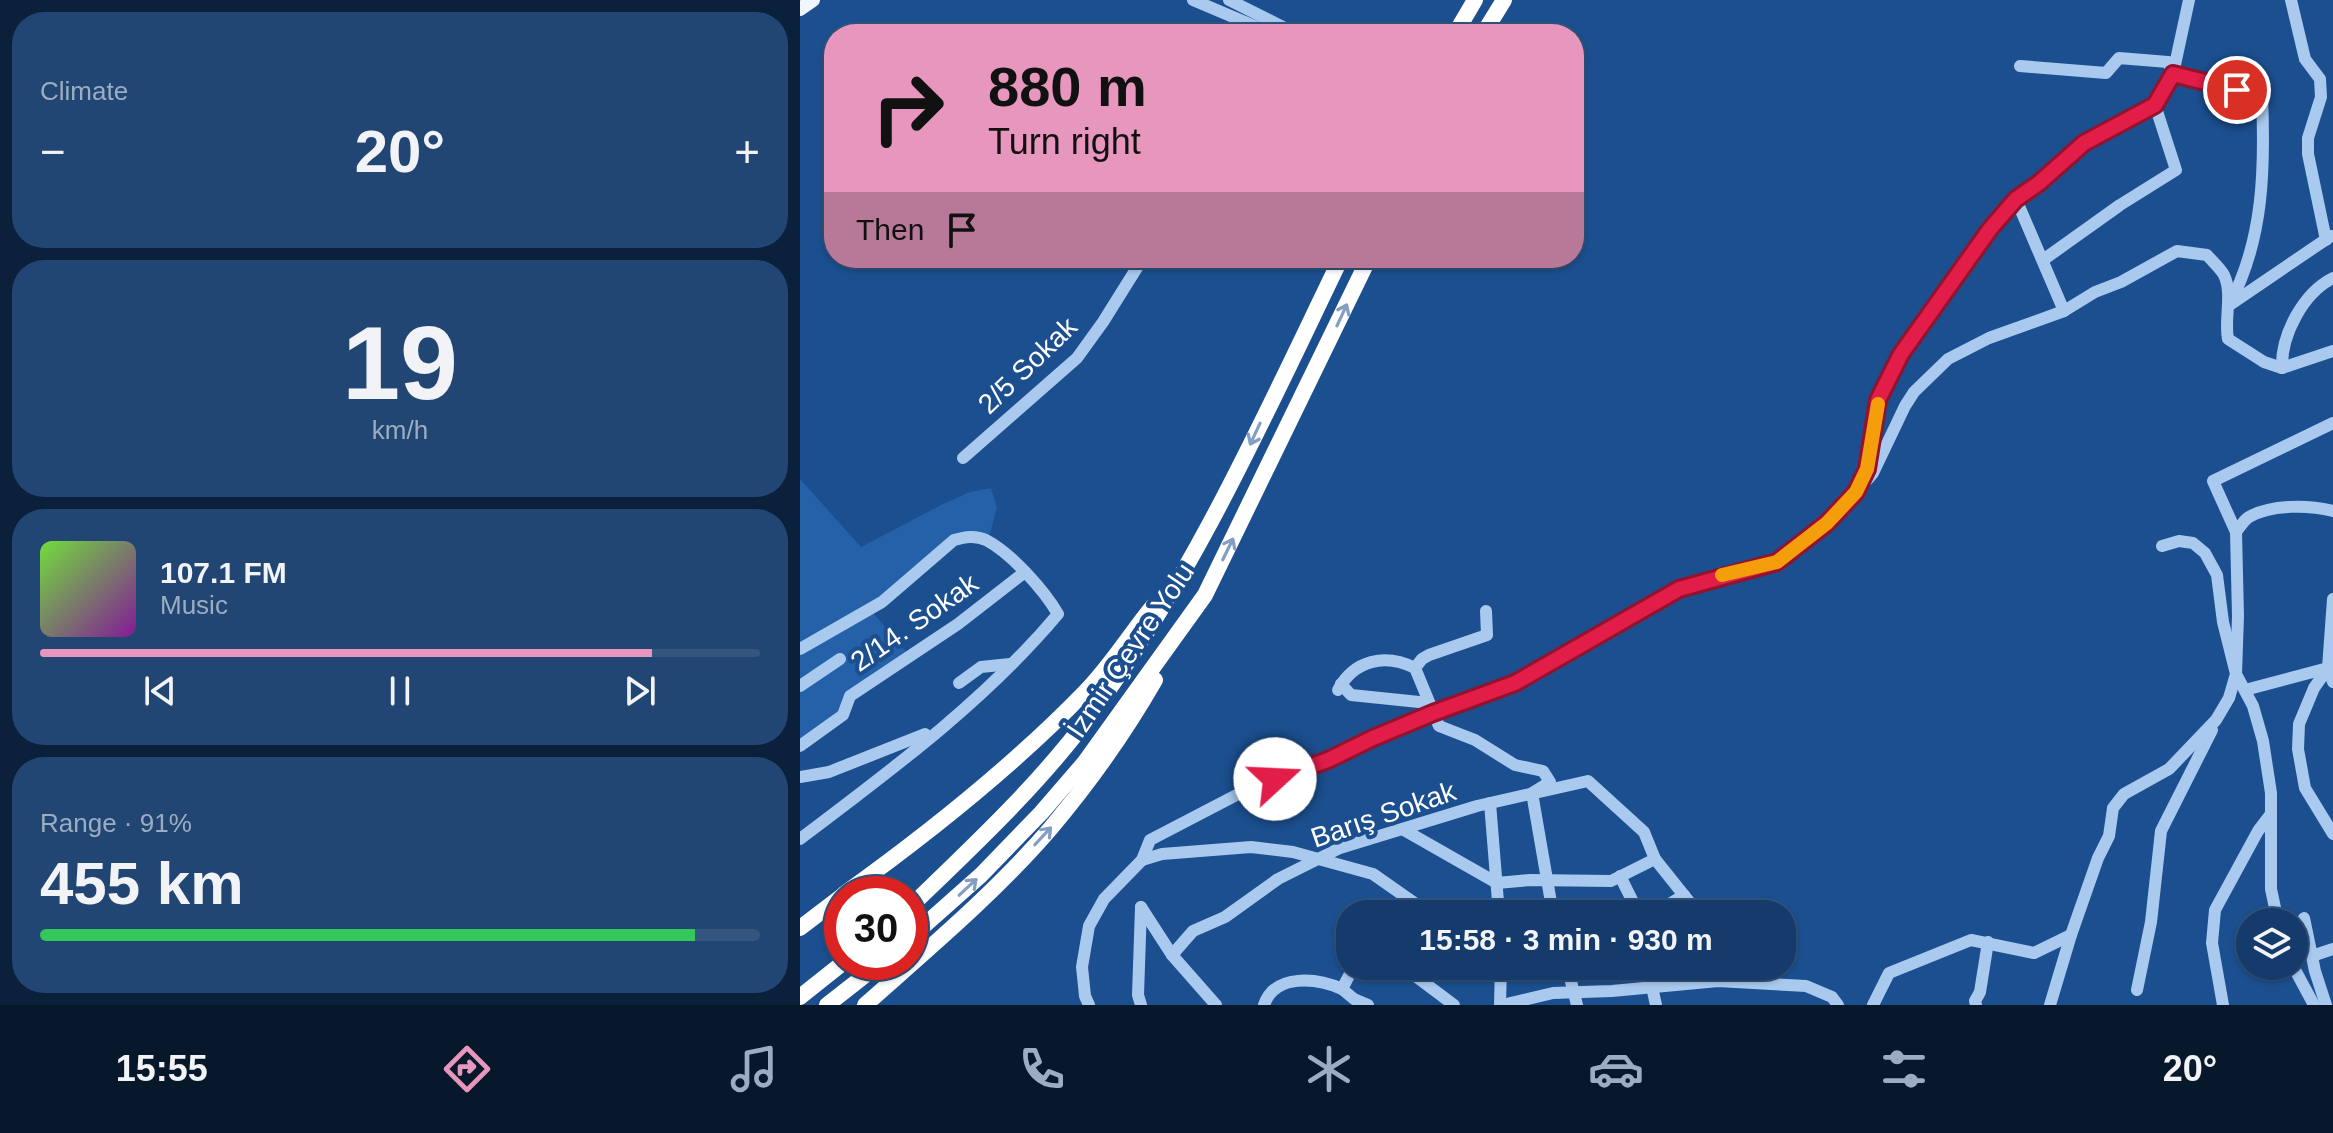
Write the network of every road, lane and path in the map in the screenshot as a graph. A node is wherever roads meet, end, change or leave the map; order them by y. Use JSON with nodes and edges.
{"nodes":[{"id":1,"x":813,"y":0,"type":"edge"},
{"id":2,"x":1193,"y":0,"type":"edge"},
{"id":3,"x":1229,"y":0,"type":"edge"},
{"id":4,"x":1475,"y":0,"type":"edge"},
{"id":5,"x":1504,"y":0,"type":"edge"},
{"id":6,"x":2189,"y":0,"type":"edge"},
{"id":7,"x":2291,"y":0,"type":"edge"},
{"id":8,"x":800,"y":9,"type":"edge"},
{"id":9,"x":1249,"y":24,"type":"edge"},
{"id":10,"x":1277,"y":24,"type":"edge"},
{"id":11,"x":1461,"y":24,"type":"edge"},
{"id":12,"x":1489,"y":24,"type":"edge"},
{"id":13,"x":2020,"y":66,"type":"dead end"},
{"id":14,"x":2173,"y":74,"type":"junction"},
{"id":15,"x":2155,"y":105,"type":"junction"},
{"id":16,"x":2016,"y":199,"type":"junction"},
{"id":17,"x":2329,"y":237,"type":"edge"},
{"id":18,"x":2043,"y":260,"type":"junction"},
{"id":19,"x":1137,"y":268,"type":"edge"},
{"id":20,"x":1336,"y":268,"type":"edge"},
{"id":21,"x":1364,"y":268,"type":"edge"},
{"id":22,"x":2333,"y":278,"type":"edge"},
{"id":23,"x":2228,"y":306,"type":"junction"},
{"id":24,"x":2064,"y":311,"type":"junction"},
{"id":25,"x":2333,"y":351,"type":"edge"},
{"id":26,"x":2282,"y":368,"type":"junction"},
{"id":27,"x":2333,"y":423,"type":"edge"},
{"id":28,"x":963,"y":458,"type":"dead end"},
{"id":29,"x":1856,"y":492,"type":"junction"},
{"id":30,"x":2333,"y":511,"type":"edge"},
{"id":31,"x":2236,"y":532,"type":"junction"},
{"id":32,"x":2162,"y":546,"type":"dead end"},
{"id":33,"x":1182,"y":571,"type":"junction"},
{"id":34,"x":1025,"y":572,"type":"junction"},
{"id":35,"x":1205,"y":595,"type":"junction"},
{"id":36,"x":2333,"y":599,"type":"edge"},
{"id":37,"x":1486,"y":611,"type":"dead end"},
{"id":38,"x":800,"y":649,"type":"edge"},
{"id":39,"x":840,"y":659,"type":"dead end"},
{"id":40,"x":1011,"y":664,"type":"junction"},
{"id":41,"x":1415,"y":668,"type":"junction"},
{"id":42,"x":2328,"y":668,"type":"junction"},
{"id":43,"x":2236,"y":674,"type":"junction"},
{"id":44,"x":2333,"y":682,"type":"edge"},
{"id":45,"x":959,"y":683,"type":"dead end"},
{"id":46,"x":800,"y":686,"type":"edge"},
{"id":47,"x":2245,"y":690,"type":"junction"},
{"id":48,"x":1431,"y":708,"type":"junction"},
{"id":49,"x":2216,"y":720,"type":"junction"},
{"id":50,"x":937,"y":730,"type":"junction"},
{"id":51,"x":800,"y":746,"type":"edge"},
{"id":52,"x":800,"y":777,"type":"edge"},
{"id":53,"x":1532,"y":793,"type":"junction"},
{"id":54,"x":1490,"y":803,"type":"junction"},
{"id":55,"x":2271,"y":814,"type":"junction"},
{"id":56,"x":1404,"y":830,"type":"junction"},
{"id":57,"x":2333,"y":834,"type":"edge"},
{"id":58,"x":800,"y":839,"type":"edge"},
{"id":59,"x":1655,"y":859,"type":"junction"},
{"id":60,"x":1142,"y":860,"type":"junction"},
{"id":61,"x":1319,"y":860,"type":"junction"},
{"id":62,"x":868,"y":876,"type":"edge"},
{"id":63,"x":1620,"y":876,"type":"junction"},
{"id":64,"x":1546,"y":880,"type":"junction"},
{"id":65,"x":1497,"y":883,"type":"junction"},
{"id":66,"x":928,"y":889,"type":"edge"},
{"id":67,"x":1684,"y":895,"type":"junction"},
{"id":68,"x":1408,"y":900,"type":"edge"},
{"id":69,"x":1498,"y":900,"type":"edge"},
{"id":70,"x":1550,"y":900,"type":"edge"},
{"id":71,"x":1632,"y":900,"type":"edge"},
{"id":72,"x":1676,"y":900,"type":"edge"},
{"id":73,"x":1688,"y":900,"type":"edge"},
{"id":74,"x":2275,"y":908,"type":"edge"},
{"id":75,"x":824,"y":910,"type":"edge"},
{"id":76,"x":928,"y":922,"type":"edge"},
{"id":77,"x":800,"y":928,"type":"edge"},
{"id":78,"x":2071,"y":935,"type":"junction"},
{"id":79,"x":2308,"y":937,"type":"edge"},
{"id":80,"x":1988,"y":942,"type":"junction"},
{"id":81,"x":2333,"y":949,"type":"edge"},
{"id":82,"x":1172,"y":955,"type":"junction"},
{"id":83,"x":2312,"y":956,"type":"junction"},
{"id":84,"x":824,"y":978,"type":"edge"},
{"id":85,"x":859,"y":980,"type":"edge"},
{"id":86,"x":1347,"y":980,"type":"edge"},
{"id":87,"x":1421,"y":980,"type":"edge"},
{"id":88,"x":1504,"y":980,"type":"edge"},
{"id":89,"x":1670,"y":980,"type":"edge"},
{"id":90,"x":2301,"y":980,"type":"edge"},
{"id":91,"x":1718,"y":981,"type":"joint"},
{"id":92,"x":1652,"y":987,"type":"junction"},
{"id":93,"x":1342,"y":989,"type":"junction"},
{"id":94,"x":2137,"y":990,"type":"dead end"},
{"id":95,"x":800,"y":997,"type":"edge"},
{"id":96,"x":1575,"y":998,"type":"edge"},
{"id":97,"x":1508,"y":1004,"type":"edge"},
{"id":98,"x":827,"y":1005,"type":"edge"},
{"id":99,"x":865,"y":1005,"type":"edge"},
{"id":100,"x":1089,"y":1005,"type":"edge"},
{"id":101,"x":1141,"y":1005,"type":"edge"},
{"id":102,"x":1214,"y":1005,"type":"edge"},
{"id":103,"x":1264,"y":1005,"type":"edge"},
{"id":104,"x":1368,"y":1005,"type":"edge"},
{"id":105,"x":1454,"y":1005,"type":"edge"},
{"id":106,"x":1656,"y":1005,"type":"edge"},
{"id":107,"x":1838,"y":1005,"type":"edge"},
{"id":108,"x":1873,"y":1005,"type":"edge"},
{"id":109,"x":1976,"y":1005,"type":"edge"},
{"id":110,"x":2050,"y":1005,"type":"edge"},
{"id":111,"x":2223,"y":1005,"type":"edge"},
{"id":112,"x":2314,"y":1005,"type":"edge"},
{"id":113,"x":2326,"y":1005,"type":"edge"}],
"edges":[{"from":1,"to":8,"type":"main road"},
{"from":2,"to":9,"type":"street"},
{"from":3,"to":10,"type":"street"},
{"from":4,"to":11,"type":"highway"},
{"from":5,"to":12,"type":"highway"},
{"from":6,"to":14,"type":"street"},
{"from":7,"to":17,"type":"street"},
{"from":13,"to":14,"type":"street"},
{"from":14,"to":15,"type":"street"},
{"from":14,"to":23,"type":"street"},
{"from":15,"to":16,"type":"street"},
{"from":15,"to":18,"type":"street"},
{"from":16,"to":18,"type":"street"},
{"from":16,"to":29,"type":"street"},
{"from":17,"to":23,"type":"street"},
{"from":18,"to":24,"type":"street"},
{"from":19,"to":28,"type":"street","name":"2/5 Sokak"},
{"from":20,"to":33,"type":"highway","name":"İzmir Çevre Yolu","one_way":true},
{"from":35,"to":21,"type":"highway","name":"İzmir Çevre Yolu","one_way":true},
{"from":22,"to":26,"type":"street"},
{"from":23,"to":24,"type":"street"},
{"from":23,"to":26,"type":"street"},
{"from":24,"to":29,"type":"street"},
{"from":25,"to":26,"type":"street"},
{"from":27,"to":31,"type":"street"},
{"from":29,"to":48,"type":"street"},
{"from":30,"to":31,"type":"street"},
{"from":31,"to":43,"type":"street"},
{"from":32,"to":43,"type":"street"},
{"from":33,"to":62,"type":"highway"},
{"from":33,"to":66,"type":"highway","name":"İzmir Çevre Yolu"},
{"from":34,"to":38,"type":"street"},
{"from":34,"to":40,"type":"street"},
{"from":34,"to":51,"type":"street","name":"2/14. Sokak"},
{"from":76,"to":35,"type":"highway","name":"İzmir Çevre Yolu","one_way":true},
{"from":99,"to":35,"type":"highway","one_way":true},
{"from":36,"to":42,"type":"street"},
{"from":37,"to":41,"type":"street"},
{"from":39,"to":46,"type":"street"},
{"from":40,"to":45,"type":"street"},
{"from":40,"to":50,"type":"street"},
{"from":41,"to":48,"type":"street"},
{"from":41,"to":48,"type":"street"},
{"from":42,"to":44,"type":"street"},
{"from":42,"to":47,"type":"street"},
{"from":42,"to":57,"type":"street"},
{"from":43,"to":47,"type":"street"},
{"from":43,"to":49,"type":"street"},
{"from":47,"to":55,"type":"street"},
{"from":48,"to":53,"type":"street"},
{"from":48,"to":60,"type":"street"},
{"from":49,"to":78,"type":"street"},
{"from":49,"to":94,"type":"street"},
{"from":50,"to":52,"type":"street"},
{"from":50,"to":58,"type":"street"},
{"from":53,"to":54,"type":"street","name":"Barış Sokak"},
{"from":53,"to":59,"type":"street","name":"Barış Sokak"},
{"from":53,"to":64,"type":"street"},
{"from":54,"to":56,"type":"street","name":"Barış Sokak"},
{"from":54,"to":65,"type":"street"},
{"from":55,"to":74,"type":"street"},
{"from":55,"to":111,"type":"street"},
{"from":56,"to":61,"type":"street","name":"Barış Sokak"},
{"from":56,"to":65,"type":"street"},
{"from":59,"to":63,"type":"street"},
{"from":59,"to":67,"type":"street"},
{"from":60,"to":61,"type":"street"},
{"from":60,"to":100,"type":"street"},
{"from":61,"to":68,"type":"street"},
{"from":61,"to":82,"type":"street","name":"Barış Sokak"},
{"from":63,"to":64,"type":"street"},
{"from":63,"to":71,"type":"street"},
{"from":64,"to":65,"type":"street"},
{"from":64,"to":70,"type":"street"},
{"from":65,"to":69,"type":"street"},
{"from":67,"to":72,"type":"street"},
{"from":67,"to":73,"type":"street"},
{"from":75,"to":77,"type":"highway"},
{"from":78,"to":80,"type":"street"},
{"from":78,"to":110,"type":"street"},
{"from":79,"to":83,"type":"street"},
{"from":80,"to":108,"type":"street"},
{"from":80,"to":109,"type":"street"},
{"from":81,"to":83,"type":"street"},
{"from":82,"to":101,"type":"street"},
{"from":82,"to":102,"type":"street"},
{"from":83,"to":113,"type":"street"},
{"from":84,"to":95,"type":"highway"},
{"from":85,"to":98,"type":"highway"},
{"from":86,"to":93,"type":"street"},
{"from":87,"to":105,"type":"street"},
{"from":88,"to":97,"type":"street"},
{"from":89,"to":92,"type":"street"},
{"from":90,"to":112,"type":"street"},
{"from":91,"to":92,"type":"street"},
{"from":91,"to":107,"type":"street"},
{"from":92,"to":96,"type":"street"},
{"from":92,"to":106,"type":"street"},
{"from":93,"to":103,"type":"street"},
{"from":93,"to":104,"type":"street"},
{"from":96,"to":97,"type":"street"}]}
